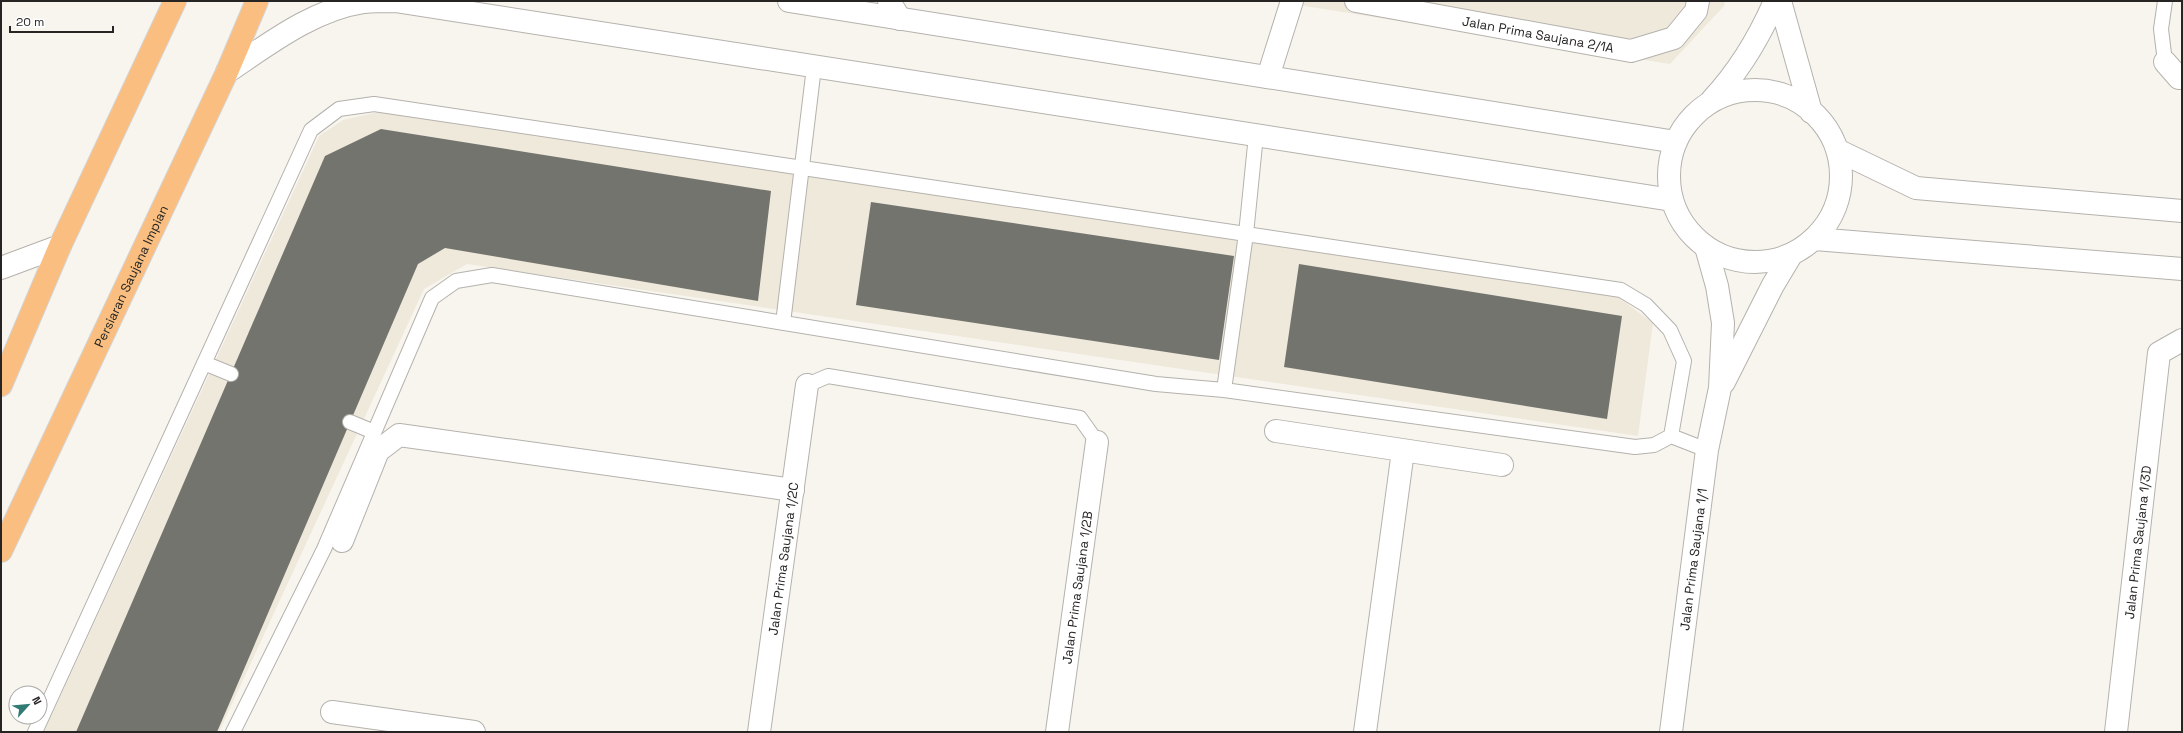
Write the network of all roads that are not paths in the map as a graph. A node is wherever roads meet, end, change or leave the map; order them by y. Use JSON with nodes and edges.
{"nodes":[{"id":1,"x":175,"y":1,"type":"edge"},
{"id":2,"x":257,"y":1,"type":"edge"},
{"id":3,"x":790,"y":1,"type":"edge"},
{"id":4,"x":1292,"y":1,"type":"edge"},
{"id":5,"x":1356,"y":1,"type":"edge"},
{"id":6,"x":1698,"y":1,"type":"edge"},
{"id":7,"x":1775,"y":1,"type":"edge"},
{"id":8,"x":1780,"y":1,"type":"edge"},
{"id":9,"x":2165,"y":1,"type":"edge"},
{"id":10,"x":895,"y":10,"type":"edge"},
{"id":11,"x":2165,"y":62,"type":"joint"},
{"id":12,"x":814,"y":67,"type":"junction"},
{"id":13,"x":227,"y":72,"type":"junction"},
{"id":14,"x":1268,"y":77,"type":"junction"},
{"id":15,"x":2182,"y":78,"type":"edge"},
{"id":16,"x":1710,"y":102,"type":"junction"},
{"id":17,"x":1811,"y":112,"type":"junction"},
{"id":18,"x":1256,"y":135,"type":"junction"},
{"id":19,"x":1676,"y":142,"type":"junction"},
{"id":20,"x":1837,"y":150,"type":"junction"},
{"id":21,"x":803,"y":168,"type":"junction"},
{"id":22,"x":1672,"y":200,"type":"junction"},
{"id":23,"x":2182,"y":211,"type":"edge"},
{"id":24,"x":1246,"y":234,"type":"junction"},
{"id":25,"x":1815,"y":239,"type":"junction"},
{"id":26,"x":60,"y":246,"type":"junction"},
{"id":27,"x":1706,"y":247,"type":"junction"},
{"id":28,"x":1791,"y":255,"type":"junction"},
{"id":29,"x":1,"y":268,"type":"edge"},
{"id":30,"x":2182,"y":269,"type":"edge"},
{"id":31,"x":784,"y":323,"type":"junction"},
{"id":32,"x":2182,"y":340,"type":"edge"},
{"id":33,"x":204,"y":363,"type":"junction"},
{"id":34,"x":231,"y":374,"type":"dead end"},
{"id":35,"x":1,"y":385,"type":"edge"},
{"id":36,"x":807,"y":385,"type":"joint"},
{"id":37,"x":1720,"y":388,"type":"junction"},
{"id":38,"x":1224,"y":390,"type":"junction"},
{"id":39,"x":350,"y":422,"type":"dead end"},
{"id":40,"x":374,"y":432,"type":"junction"},
{"id":41,"x":1276,"y":432,"type":"dead end"},
{"id":42,"x":1671,"y":436,"type":"junction"},
{"id":43,"x":1097,"y":442,"type":"joint"},
{"id":44,"x":1707,"y":450,"type":"junction"},
{"id":45,"x":1404,"y":451,"type":"junction"},
{"id":46,"x":1502,"y":465,"type":"dead end"},
{"id":47,"x":793,"y":490,"type":"junction"},
{"id":48,"x":342,"y":541,"type":"dead end"},
{"id":49,"x":1,"y":551,"type":"edge"},
{"id":50,"x":332,"y":712,"type":"dead end"},
{"id":51,"x":35,"y":732,"type":"edge"},
{"id":52,"x":233,"y":732,"type":"edge"},
{"id":53,"x":474,"y":732,"type":"edge"},
{"id":54,"x":759,"y":732,"type":"edge"},
{"id":55,"x":1057,"y":732,"type":"edge"},
{"id":56,"x":1365,"y":732,"type":"edge"},
{"id":57,"x":1671,"y":732,"type":"edge"},
{"id":58,"x":2116,"y":732,"type":"edge"}],
"edges":[{"from":1,"to":26,"type":"highway"},
{"from":2,"to":13,"type":"highway","name":"Persiaran Saujana Impian"},
{"from":3,"to":10,"type":"street"},
{"from":4,"to":14,"type":"street"},
{"from":5,"to":6,"type":"street","name":"Jalan Prima Saujana 2/1A"},
{"from":7,"to":16,"type":"street"},
{"from":8,"to":17,"type":"street"},
{"from":9,"to":11,"type":"lane"},
{"from":10,"to":14,"type":"street"},
{"from":11,"to":15,"type":"street"},
{"from":12,"to":13,"type":"street"},
{"from":12,"to":18,"type":"street"},
{"from":12,"to":21,"type":"lane"},
{"from":13,"to":49,"type":"highway","name":"Persiaran Saujana Impian"},
{"from":14,"to":19,"type":"street"},
{"from":16,"to":17,"type":"street"},
{"from":16,"to":19,"type":"street"},
{"from":17,"to":20,"type":"street"},
{"from":18,"to":22,"type":"street"},
{"from":18,"to":24,"type":"lane"},
{"from":19,"to":22,"type":"street"},
{"from":20,"to":23,"type":"street"},
{"from":20,"to":25,"type":"street"},
{"from":21,"to":24,"type":"lane"},
{"from":21,"to":31,"type":"lane"},
{"from":21,"to":33,"type":"lane"},
{"from":22,"to":27,"type":"street"},
{"from":24,"to":38,"type":"lane"},
{"from":24,"to":42,"type":"lane"},
{"from":25,"to":28,"type":"street"},
{"from":25,"to":30,"type":"street"},
{"from":26,"to":29,"type":"street"},
{"from":26,"to":35,"type":"highway"},
{"from":27,"to":28,"type":"street"},
{"from":27,"to":37,"type":"street"},
{"from":28,"to":37,"type":"street"},
{"from":31,"to":38,"type":"lane"},
{"from":31,"to":40,"type":"lane"},
{"from":32,"to":58,"type":"street","name":"Jalan Prima Saujana 1/3D"},
{"from":33,"to":34,"type":"lane"},
{"from":33,"to":51,"type":"lane"},
{"from":36,"to":43,"type":"lane"},
{"from":36,"to":47,"type":"street","name":"Jalan Prima Saujana 1/2C"},
{"from":37,"to":44,"type":"street","name":"Jalan Prima Saujana 1/1"},
{"from":38,"to":42,"type":"lane"},
{"from":39,"to":40,"type":"lane"},
{"from":40,"to":52,"type":"lane"},
{"from":41,"to":45,"type":"street"},
{"from":42,"to":44,"type":"lane"},
{"from":43,"to":55,"type":"street","name":"Jalan Prima Saujana 1/2B"},
{"from":44,"to":57,"type":"street","name":"Jalan Prima Saujana 1/1"},
{"from":45,"to":46,"type":"street"},
{"from":45,"to":56,"type":"street"},
{"from":47,"to":48,"type":"street"},
{"from":47,"to":54,"type":"street","name":"Jalan Prima Saujana 1/2C"},
{"from":50,"to":53,"type":"street"}]}
